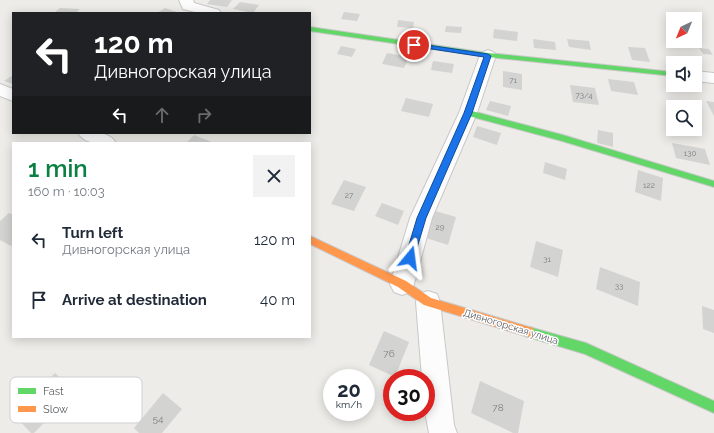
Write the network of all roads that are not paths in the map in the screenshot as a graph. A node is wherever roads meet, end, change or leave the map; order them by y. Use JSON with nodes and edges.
{"nodes":[{"id":1,"x":186,"y":0,"type":"edge"},
{"id":2,"x":210,"y":12,"type":"edge"},
{"id":3,"x":311,"y":30,"type":"edge"},
{"id":4,"x":488,"y":56,"type":"junction"},
{"id":5,"x":666,"y":73,"type":"edge"},
{"id":6,"x":702,"y":77,"type":"edge"},
{"id":7,"x":714,"y":78,"type":"edge"},
{"id":8,"x":0,"y":89,"type":"edge"},
{"id":9,"x":12,"y":95,"type":"edge"},
{"id":10,"x":468,"y":113,"type":"junction"},
{"id":11,"x":89,"y":134,"type":"edge"},
{"id":12,"x":106,"y":142,"type":"edge"},
{"id":13,"x":714,"y":184,"type":"edge"},
{"id":14,"x":311,"y":243,"type":"edge"},
{"id":15,"x":402,"y":284,"type":"junction"},
{"id":16,"x":428,"y":302,"type":"junction"},
{"id":17,"x":714,"y":407,"type":"edge"},
{"id":18,"x":444,"y":433,"type":"edge"}],
"edges":[{"from":1,"to":2,"type":"street"},
{"from":3,"to":4,"type":"street"},
{"from":4,"to":5,"type":"street"},
{"from":4,"to":10,"type":"street"},
{"from":6,"to":7,"type":"street"},
{"from":8,"to":9,"type":"street"},
{"from":10,"to":13,"type":"street"},
{"from":10,"to":15,"type":"street"},
{"from":11,"to":12,"type":"street"},
{"from":14,"to":15,"type":"street","name":"Дивногорская улица"},
{"from":15,"to":16,"type":"street","name":"Дивногорская улица"},
{"from":16,"to":17,"type":"street","name":"Дивногорская улица"},
{"from":16,"to":18,"type":"street"}]}
